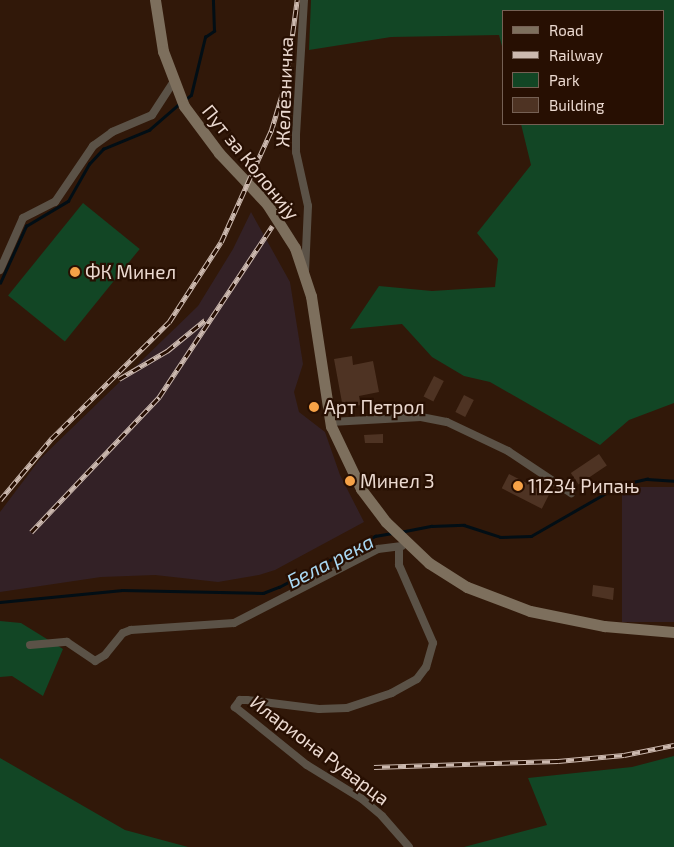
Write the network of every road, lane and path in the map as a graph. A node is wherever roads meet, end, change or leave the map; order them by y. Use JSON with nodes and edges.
{"nodes":[{"id":1,"x":155,"y":0,"type":"edge"},
{"id":2,"x":304,"y":0,"type":"edge"},
{"id":3,"x":173,"y":83,"type":"junction"},
{"id":4,"x":0,"y":270,"type":"edge"},
{"id":5,"x":305,"y":273,"type":"junction"},
{"id":6,"x":331,"y":422,"type":"junction"},
{"id":7,"x":571,"y":493,"type":"dead end"},
{"id":8,"x":403,"y":543,"type":"junction"},
{"id":9,"x":674,"y":632,"type":"edge"},
{"id":10,"x":30,"y":645,"type":"dead end"},
{"id":11,"x":409,"y":847,"type":"edge"}],
"edges":[{"from":1,"to":3,"type":"street","name":"Пут за Колонију"},
{"from":2,"to":5,"type":"street","name":"Железничка"},
{"from":3,"to":4,"type":"street"},
{"from":3,"to":5,"type":"street","name":"Пут за Колонију"},
{"from":5,"to":6,"type":"street","name":"Пут за Колонију"},
{"from":6,"to":7,"type":"street"},
{"from":6,"to":8,"type":"street","name":"Пут за Колонију"},
{"from":8,"to":9,"type":"street","name":"Пут за Колонију"},
{"from":8,"to":10,"type":"street"},
{"from":8,"to":11,"type":"street","name":"Илариона Руварца"}]}
